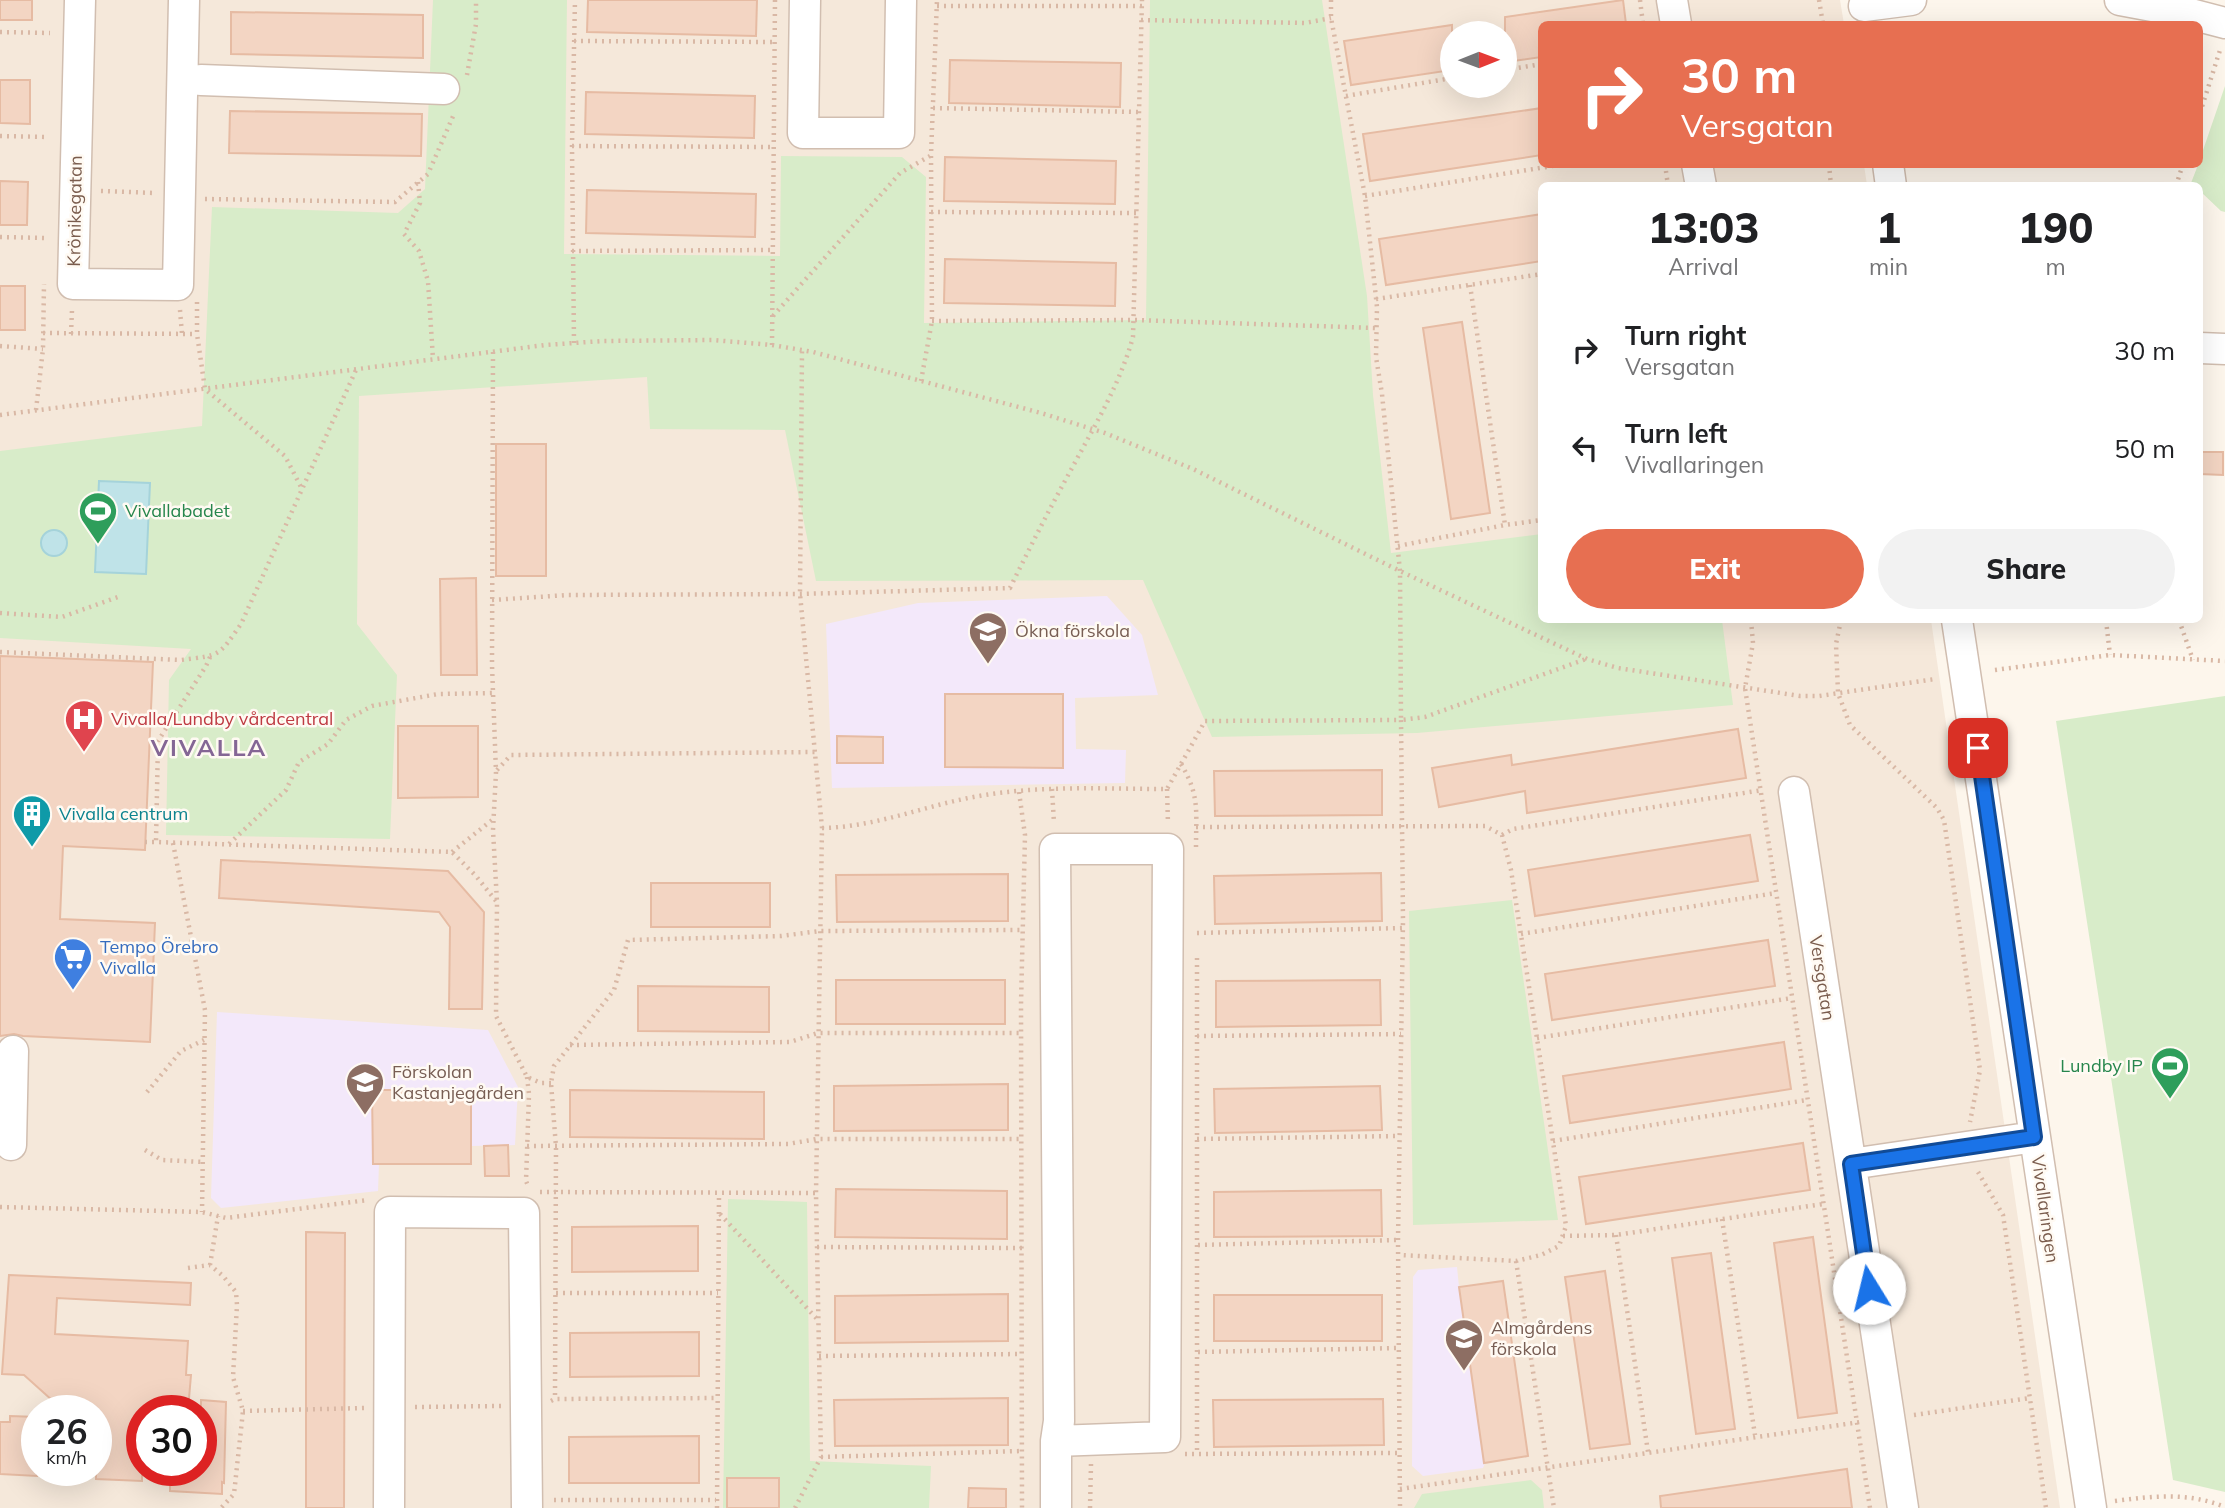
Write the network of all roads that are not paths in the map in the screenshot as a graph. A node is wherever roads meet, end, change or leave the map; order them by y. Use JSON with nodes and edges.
{"nodes":[{"id":1,"x":80,"y":0,"type":"edge"},
{"id":2,"x":184,"y":0,"type":"edge"},
{"id":3,"x":805,"y":0,"type":"edge"},
{"id":4,"x":901,"y":0,"type":"edge"},
{"id":5,"x":1672,"y":0,"type":"edge"},
{"id":6,"x":1912,"y":0,"type":"edge"},
{"id":7,"x":2120,"y":0,"type":"edge"},
{"id":8,"x":1865,"y":10,"type":"edge"},
{"id":9,"x":1676,"y":21,"type":"edge"},
{"id":10,"x":2225,"y":31,"type":"edge"},
{"id":11,"x":201,"y":80,"type":"dead end"},
{"id":12,"x":454,"y":95,"type":"road end"},
{"id":13,"x":2203,"y":348,"type":"edge"},
{"id":14,"x":2225,"y":349,"type":"edge"},
{"id":15,"x":1956,"y":623,"type":"edge"},
{"id":16,"x":1794,"y":792,"type":"road end"},
{"id":17,"x":13,"y":1051,"type":"dead end"},
{"id":18,"x":2034,"y":1137,"type":"junction"},
{"id":19,"x":11,"y":1145,"type":"dead end"},
{"id":20,"x":1851,"y":1164,"type":"junction"},
{"id":21,"x":1056,"y":1441,"type":"junction"},
{"id":22,"x":541,"y":1504,"type":"edge"},
{"id":23,"x":2091,"y":1506,"type":"edge"},
{"id":24,"x":389,"y":1508,"type":"edge"},
{"id":25,"x":1056,"y":1508,"type":"edge"},
{"id":26,"x":1903,"y":1508,"type":"edge"}],
"edges":[{"from":1,"to":2,"type":"street","name":"Krönikegatan"},
{"from":3,"to":4,"type":"street"},
{"from":5,"to":9,"type":"street"},
{"from":6,"to":8,"type":"street"},
{"from":7,"to":10,"type":"street"},
{"from":11,"to":12,"type":"street"},
{"from":13,"to":14,"type":"street"},
{"from":15,"to":18,"type":"street","name":"Vivallaringen"},
{"from":16,"to":20,"type":"street","name":"Versgatan"},
{"from":17,"to":19,"type":"street"},
{"from":18,"to":20,"type":"street"},
{"from":18,"to":23,"type":"street","name":"Vivallaringen"},
{"from":20,"to":26,"type":"street","name":"Versgatan"},
{"from":21,"to":21,"type":"street"},
{"from":21,"to":25,"type":"street"},
{"from":22,"to":24,"type":"street"}]}
